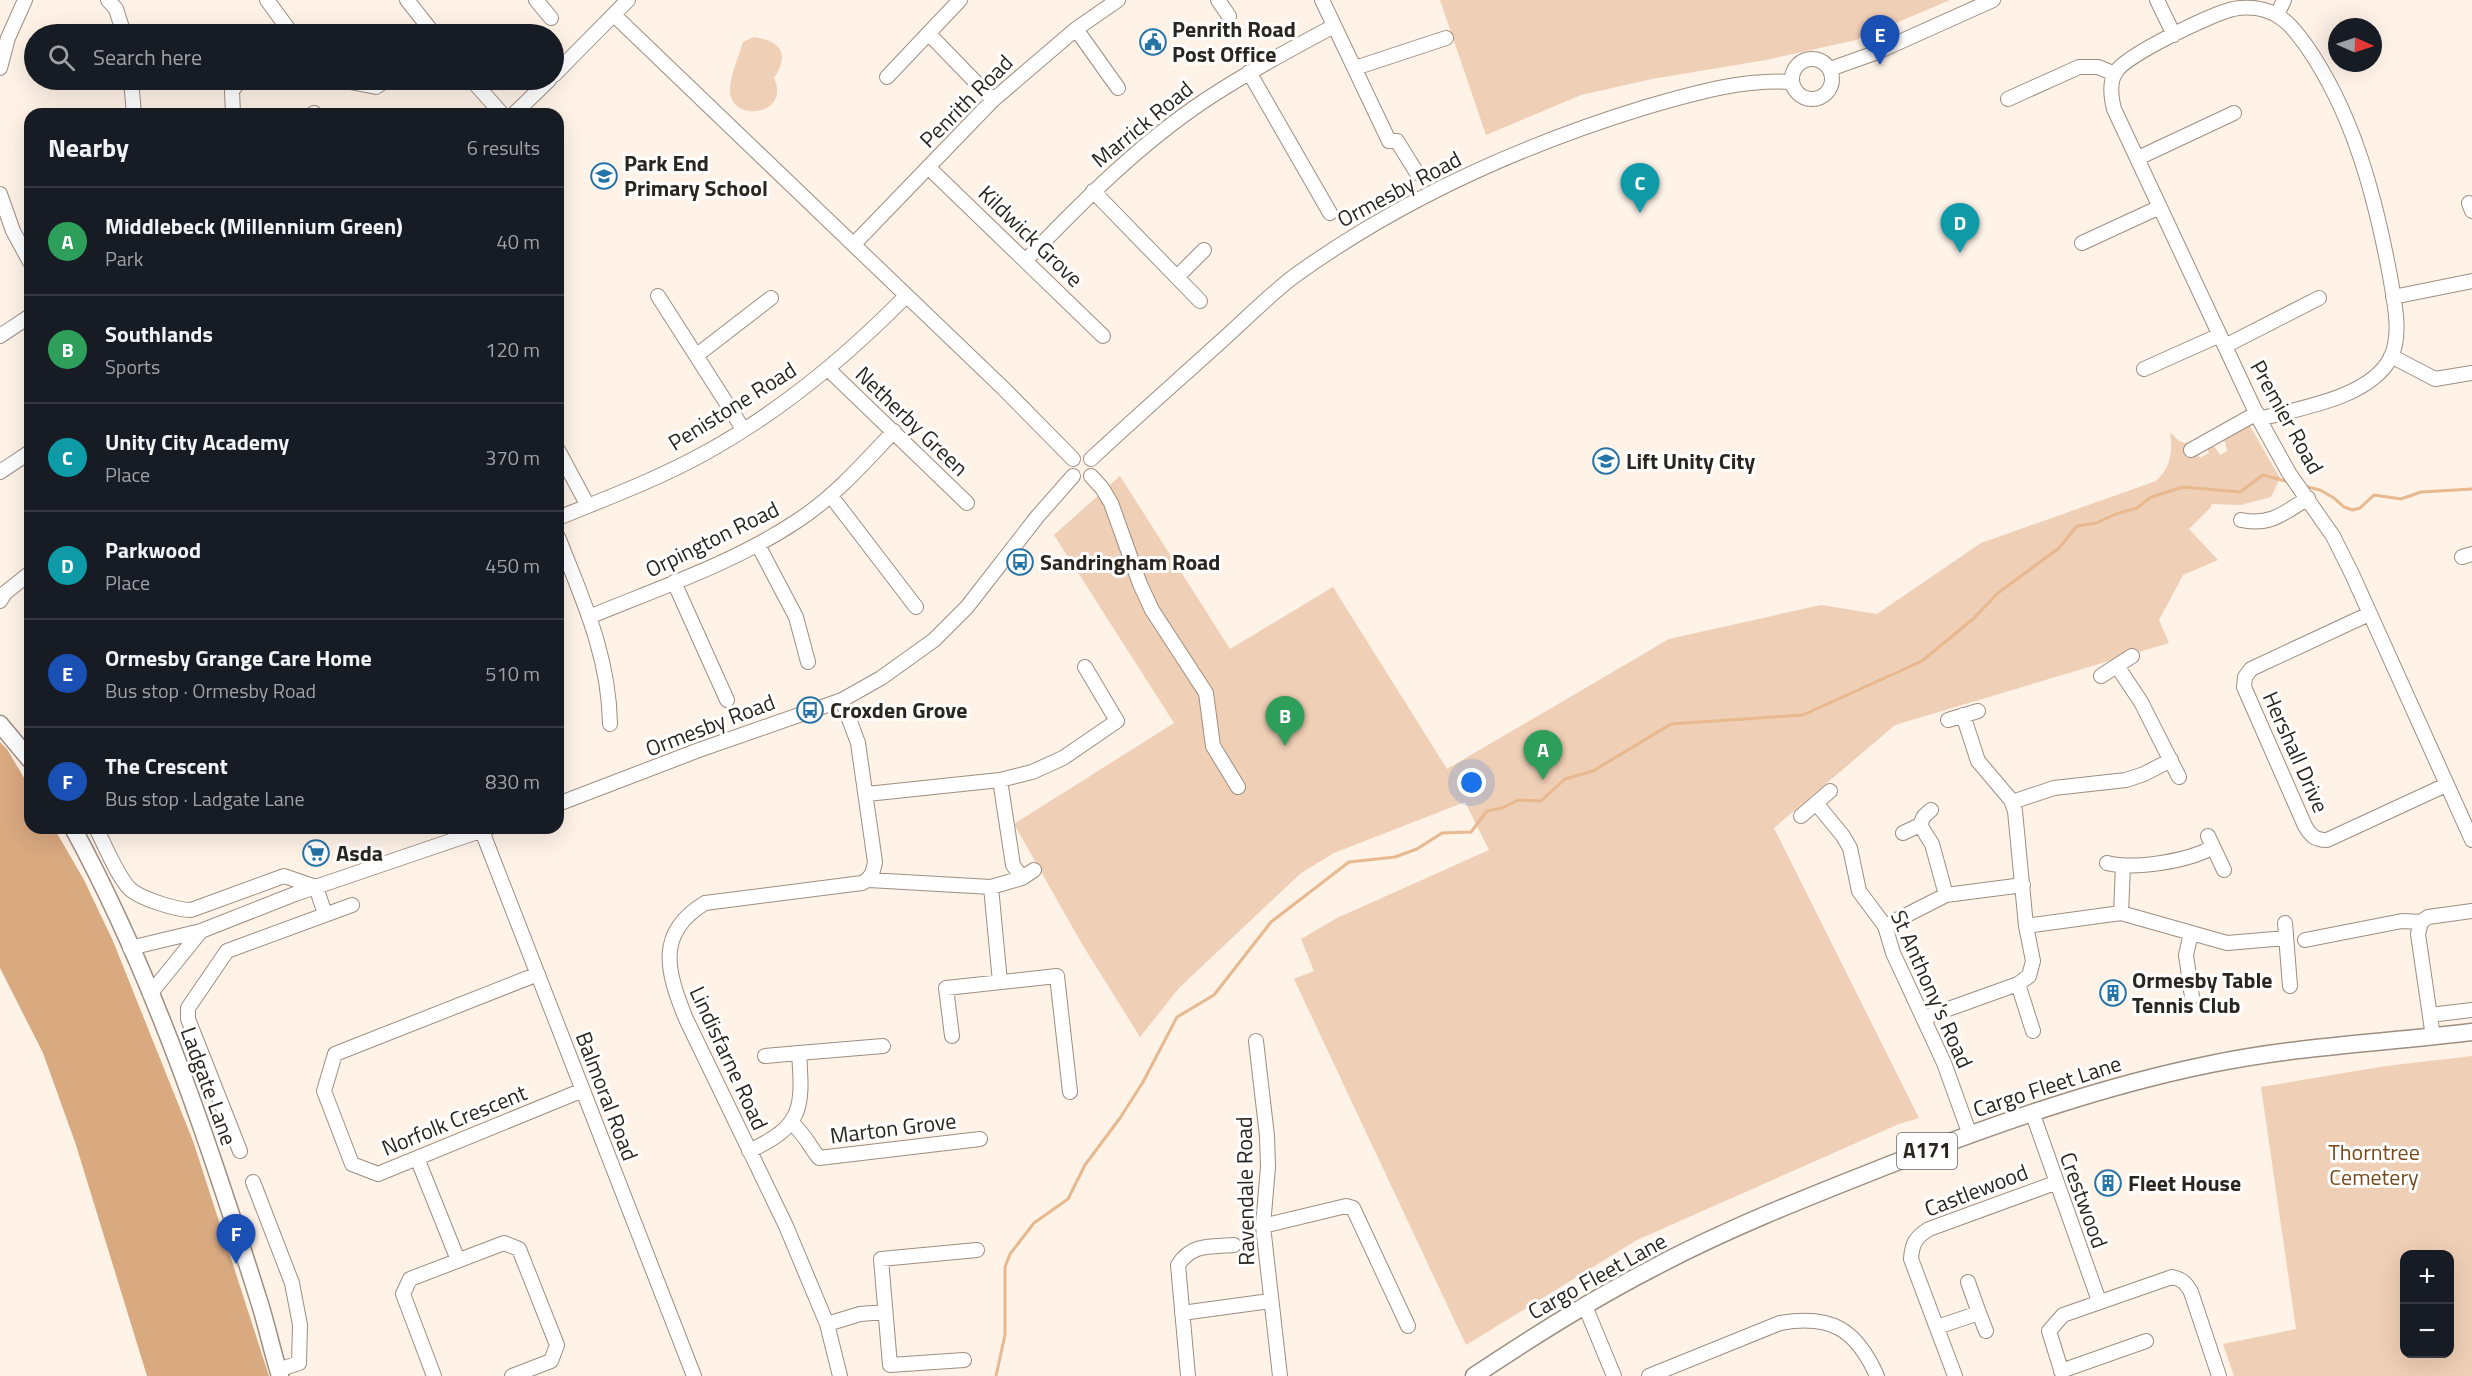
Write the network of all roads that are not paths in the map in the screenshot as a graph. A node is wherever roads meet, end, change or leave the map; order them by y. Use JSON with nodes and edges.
{"nodes":[{"id":1,"x":25,"y":0,"type":"edge"},
{"id":2,"x":108,"y":0,"type":"edge"},
{"id":3,"x":267,"y":0,"type":"edge"},
{"id":4,"x":407,"y":0,"type":"edge"},
{"id":5,"x":536,"y":0,"type":"edge"},
{"id":6,"x":628,"y":0,"type":"edge"},
{"id":7,"x":960,"y":0,"type":"edge"},
{"id":8,"x":1118,"y":0,"type":"edge"},
{"id":9,"x":1218,"y":0,"type":"edge"},
{"id":10,"x":1322,"y":0,"type":"edge"},
{"id":11,"x":1994,"y":0,"type":"edge"},
{"id":12,"x":2157,"y":0,"type":"edge"},
{"id":13,"x":2283,"y":0,"type":"edge"},
{"id":14,"x":614,"y":15,"type":"junction"},
{"id":15,"x":2277,"y":15,"type":"junction"},
{"id":16,"x":1229,"y":16,"type":"dead end"},
{"id":17,"x":551,"y":18,"type":"dead end"},
{"id":18,"x":121,"y":24,"type":"edge"},
{"id":19,"x":285,"y":24,"type":"edge"},
{"id":20,"x":426,"y":24,"type":"edge"},
{"id":21,"x":1334,"y":26,"type":"junction"},
{"id":22,"x":1076,"y":30,"type":"junction"},
{"id":23,"x":929,"y":34,"type":"junction"},
{"id":24,"x":2174,"y":35,"type":"junction"},
{"id":25,"x":4,"y":37,"type":"edge"},
{"id":26,"x":1446,"y":39,"type":"dead end"},
{"id":27,"x":564,"y":65,"type":"edge"},
{"id":28,"x":0,"y":68,"type":"edge"},
{"id":29,"x":1355,"y":68,"type":"junction"},
{"id":30,"x":1830,"y":69,"type":"junction"},
{"id":31,"x":1249,"y":72,"type":"junction"},
{"id":32,"x":2115,"y":74,"type":"junction"},
{"id":33,"x":887,"y":77,"type":"dead end"},
{"id":34,"x":1792,"y":82,"type":"junction"},
{"id":35,"x":1118,"y":88,"type":"dead end"},
{"id":36,"x":132,"y":90,"type":"edge"},
{"id":37,"x":233,"y":90,"type":"edge"},
{"id":38,"x":481,"y":90,"type":"edge"},
{"id":39,"x":539,"y":90,"type":"edge"},
{"id":40,"x":2008,"y":99,"type":"dead end"},
{"id":41,"x":993,"y":100,"type":"junction"},
{"id":42,"x":133,"y":108,"type":"edge"},
{"id":43,"x":233,"y":108,"type":"edge"},
{"id":44,"x":497,"y":108,"type":"edge"},
{"id":45,"x":520,"y":108,"type":"edge"},
{"id":46,"x":2234,"y":113,"type":"dead end"},
{"id":47,"x":2138,"y":158,"type":"junction"},
{"id":48,"x":928,"y":167,"type":"junction"},
{"id":49,"x":1417,"y":173,"type":"dead end"},
{"id":50,"x":1093,"y":191,"type":"junction"},
{"id":51,"x":0,"y":194,"type":"edge"},
{"id":52,"x":2160,"y":207,"type":"junction"},
{"id":53,"x":1330,"y":213,"type":"dead end"},
{"id":54,"x":2082,"y":243,"type":"dead end"},
{"id":55,"x":854,"y":244,"type":"junction"},
{"id":56,"x":1204,"y":250,"type":"dead end"},
{"id":57,"x":24,"y":251,"type":"edge"},
{"id":58,"x":1026,"y":260,"type":"junction"},
{"id":59,"x":1177,"y":277,"type":"junction"},
{"id":60,"x":2472,"y":281,"type":"edge"},
{"id":61,"x":658,"y":296,"type":"dead end"},
{"id":62,"x":906,"y":296,"type":"junction"},
{"id":63,"x":2393,"y":297,"type":"junction"},
{"id":64,"x":771,"y":298,"type":"dead end"},
{"id":65,"x":2319,"y":298,"type":"dead end"},
{"id":66,"x":1200,"y":301,"type":"dead end"},
{"id":67,"x":24,"y":320,"type":"edge"},
{"id":68,"x":0,"y":336,"type":"edge"},
{"id":69,"x":1103,"y":336,"type":"dead end"},
{"id":70,"x":2223,"y":340,"type":"junction"},
{"id":71,"x":697,"y":354,"type":"junction"},
{"id":72,"x":2391,"y":356,"type":"junction"},
{"id":73,"x":828,"y":369,"type":"junction"},
{"id":74,"x":2144,"y":369,"type":"dead end"},
{"id":75,"x":2472,"y":373,"type":"edge"},
{"id":76,"x":2258,"y":416,"type":"junction"},
{"id":77,"x":743,"y":429,"type":"junction"},
{"id":78,"x":894,"y":431,"type":"junction"},
{"id":79,"x":2191,"y":450,"type":"dead end"},
{"id":80,"x":24,"y":456,"type":"edge"},
{"id":81,"x":1073,"y":459,"type":"junction"},
{"id":82,"x":1091,"y":459,"type":"junction"},
{"id":83,"x":564,"y":461,"type":"edge"},
{"id":84,"x":0,"y":472,"type":"edge"},
{"id":85,"x":1073,"y":476,"type":"junction"},
{"id":86,"x":1091,"y":476,"type":"junction"},
{"id":87,"x":831,"y":496,"type":"junction"},
{"id":88,"x":2306,"y":496,"type":"junction"},
{"id":89,"x":967,"y":503,"type":"dead end"},
{"id":90,"x":588,"y":506,"type":"junction"},
{"id":91,"x":564,"y":516,"type":"edge"},
{"id":92,"x":2248,"y":525,"type":"dead end"},
{"id":93,"x":758,"y":545,"type":"junction"},
{"id":94,"x":564,"y":552,"type":"edge"},
{"id":95,"x":24,"y":578,"type":"edge"},
{"id":96,"x":674,"y":582,"type":"junction"},
{"id":97,"x":0,"y":601,"type":"edge"},
{"id":98,"x":916,"y":607,"type":"dead end"},
{"id":99,"x":2369,"y":614,"type":"junction"},
{"id":100,"x":589,"y":617,"type":"junction"},
{"id":101,"x":2132,"y":656,"type":"dead end"},
{"id":102,"x":808,"y":662,"type":"dead end"},
{"id":103,"x":2117,"y":666,"type":"junction"},
{"id":104,"x":1085,"y":667,"type":"dead end"},
{"id":105,"x":2101,"y":676,"type":"dead end"},
{"id":106,"x":726,"y":700,"type":"dead end"},
{"id":107,"x":842,"y":700,"type":"junction"},
{"id":108,"x":1978,"y":711,"type":"dead end"},
{"id":109,"x":1963,"y":715,"type":"junction"},
{"id":110,"x":1948,"y":720,"type":"dead end"},
{"id":111,"x":0,"y":724,"type":"edge"},
{"id":112,"x":610,"y":724,"type":"dead end"},
{"id":113,"x":24,"y":753,"type":"edge"},
{"id":114,"x":2171,"y":760,"type":"junction"},
{"id":115,"x":2179,"y":777,"type":"dead end"},
{"id":116,"x":1000,"y":780,"type":"junction"},
{"id":117,"x":2446,"y":785,"type":"junction"},
{"id":118,"x":1238,"y":787,"type":"dead end"},
{"id":119,"x":1830,"y":790,"type":"dead end"},
{"id":120,"x":867,"y":794,"type":"junction"},
{"id":121,"x":564,"y":802,"type":"edge"},
{"id":122,"x":2012,"y":802,"type":"junction"},
{"id":123,"x":1816,"y":803,"type":"junction"},
{"id":124,"x":1931,"y":810,"type":"dead end"},
{"id":125,"x":1801,"y":816,"type":"dead end"},
{"id":126,"x":1920,"y":825,"type":"junction"},
{"id":127,"x":1903,"y":833,"type":"dead end"},
{"id":128,"x":76,"y":834,"type":"edge"},
{"id":129,"x":99,"y":834,"type":"edge"},
{"id":130,"x":471,"y":834,"type":"edge"},
{"id":131,"x":488,"y":834,"type":"edge"},
{"id":132,"x":2472,"y":840,"type":"edge"},
{"id":133,"x":2107,"y":862,"type":"dead end"},
{"id":134,"x":2123,"y":866,"type":"junction"},
{"id":135,"x":1034,"y":870,"type":"dead end"},
{"id":136,"x":2224,"y":870,"type":"dead end"},
{"id":137,"x":1022,"y":878,"type":"junction"},
{"id":138,"x":869,"y":880,"type":"junction"},
{"id":139,"x":2023,"y":885,"type":"junction"},
{"id":140,"x":316,"y":886,"type":"junction"},
{"id":141,"x":991,"y":888,"type":"junction"},
{"id":142,"x":1946,"y":895,"type":"junction"},
{"id":143,"x":352,"y":905,"type":"dead end"},
{"id":144,"x":2472,"y":911,"type":"edge"},
{"id":145,"x":2121,"y":913,"type":"junction"},
{"id":146,"x":325,"y":914,"type":"junction"},
{"id":147,"x":2421,"y":922,"type":"junction"},
{"id":148,"x":2285,"y":923,"type":"dead end"},
{"id":149,"x":1885,"y":926,"type":"junction"},
{"id":150,"x":2026,"y":926,"type":"junction"},
{"id":151,"x":201,"y":931,"type":"junction"},
{"id":152,"x":2191,"y":933,"type":"junction"},
{"id":153,"x":2286,"y":938,"type":"junction"},
{"id":154,"x":2305,"y":939,"type":"dead end"},
{"id":155,"x":130,"y":948,"type":"junction"},
{"id":156,"x":538,"y":974,"type":"junction"},
{"id":157,"x":1000,"y":982,"type":"junction"},
{"id":158,"x":2018,"y":984,"type":"junction"},
{"id":159,"x":2290,"y":986,"type":"dead end"},
{"id":160,"x":150,"y":994,"type":"junction"},
{"id":161,"x":2192,"y":997,"type":"dead end"},
{"id":162,"x":2472,"y":1010,"type":"edge"},
{"id":163,"x":2430,"y":1015,"type":"junction"},
{"id":164,"x":1923,"y":1018,"type":"junction"},
{"id":165,"x":2033,"y":1031,"type":"dead end"},
{"id":166,"x":2472,"y":1032,"type":"edge"},
{"id":167,"x":952,"y":1036,"type":"dead end"},
{"id":168,"x":2433,"y":1037,"type":"junction"},
{"id":169,"x":1256,"y":1041,"type":"dead end"},
{"id":170,"x":883,"y":1046,"type":"dead end"},
{"id":171,"x":799,"y":1053,"type":"junction"},
{"id":172,"x":765,"y":1056,"type":"dead end"},
{"id":173,"x":583,"y":1090,"type":"junction"},
{"id":174,"x":1070,"y":1092,"type":"dead end"},
{"id":175,"x":2032,"y":1112,"type":"junction"},
{"id":176,"x":792,"y":1123,"type":"junction"},
{"id":177,"x":1970,"y":1135,"type":"junction"},
{"id":178,"x":980,"y":1139,"type":"dead end"},
{"id":179,"x":240,"y":1150,"type":"dead end"},
{"id":180,"x":749,"y":1151,"type":"junction"},
{"id":181,"x":417,"y":1158,"type":"junction"},
{"id":182,"x":253,"y":1182,"type":"dead end"},
{"id":183,"x":2055,"y":1183,"type":"junction"},
{"id":184,"x":1263,"y":1226,"type":"junction"},
{"id":185,"x":1234,"y":1245,"type":"dead end"},
{"id":186,"x":977,"y":1250,"type":"dead end"},
{"id":187,"x":458,"y":1260,"type":"junction"},
{"id":188,"x":1968,"y":1282,"type":"dead end"},
{"id":189,"x":1270,"y":1301,"type":"junction"},
{"id":190,"x":2099,"y":1301,"type":"junction"},
{"id":191,"x":1585,"y":1306,"type":"junction"},
{"id":192,"x":885,"y":1312,"type":"junction"},
{"id":193,"x":1182,"y":1313,"type":"junction"},
{"id":194,"x":1979,"y":1313,"type":"junction"},
{"id":195,"x":827,"y":1324,"type":"junction"},
{"id":196,"x":1408,"y":1326,"type":"dead end"},
{"id":197,"x":1937,"y":1327,"type":"junction"},
{"id":198,"x":1986,"y":1331,"type":"dead end"},
{"id":199,"x":2146,"y":1341,"type":"dead end"},
{"id":200,"x":964,"y":1360,"type":"dead end"},
{"id":201,"x":279,"y":1373,"type":"edge"},
{"id":202,"x":2062,"y":1373,"type":"edge"},
{"id":203,"x":434,"y":1376,"type":"edge"},
{"id":204,"x":512,"y":1376,"type":"edge"},
{"id":205,"x":694,"y":1376,"type":"edge"},
{"id":206,"x":840,"y":1376,"type":"edge"},
{"id":207,"x":1188,"y":1376,"type":"edge"},
{"id":208,"x":1280,"y":1376,"type":"edge"},
{"id":209,"x":1474,"y":1376,"type":"edge"},
{"id":210,"x":1614,"y":1376,"type":"edge"},
{"id":211,"x":1649,"y":1376,"type":"edge"},
{"id":212,"x":1877,"y":1376,"type":"edge"},
{"id":213,"x":1955,"y":1376,"type":"edge"},
{"id":214,"x":2219,"y":1376,"type":"edge"}],
"edges":[{"from":1,"to":25,"type":"street"},
{"from":2,"to":18,"type":"street"},
{"from":3,"to":19,"type":"street"},
{"from":4,"to":20,"type":"street"},
{"from":5,"to":17,"type":"street"},
{"from":6,"to":14,"type":"street"},
{"from":7,"to":23,"type":"street"},
{"from":8,"to":22,"type":"street","name":"Penrith Road"},
{"from":9,"to":16,"type":"street"},
{"from":10,"to":21,"type":"street"},
{"from":11,"to":30,"type":"street"},
{"from":12,"to":24,"type":"street"},
{"from":13,"to":15,"type":"street"},
{"from":14,"to":27,"type":"street"},
{"from":14,"to":55,"type":"street"},
{"from":15,"to":24,"type":"street"},
{"from":15,"to":63,"type":"street"},
{"from":21,"to":29,"type":"street"},
{"from":21,"to":31,"type":"street","name":"Marrick Road"},
{"from":22,"to":35,"type":"street"},
{"from":22,"to":41,"type":"street","name":"Penrith Road"},
{"from":23,"to":33,"type":"street"},
{"from":23,"to":41,"type":"street"},
{"from":24,"to":32,"type":"street"},
{"from":25,"to":28,"type":"street"},
{"from":26,"to":29,"type":"street"},
{"from":29,"to":49,"type":"street"},
{"from":30,"to":34,"type":"street"},
{"from":30,"to":34,"type":"street"},
{"from":31,"to":50,"type":"street","name":"Marrick Road"},
{"from":31,"to":53,"type":"street"},
{"from":32,"to":40,"type":"street"},
{"from":32,"to":47,"type":"street","name":"Premier Road"},
{"from":34,"to":82,"type":"street","name":"Ormesby Road"},
{"from":36,"to":42,"type":"street"},
{"from":37,"to":43,"type":"street"},
{"from":38,"to":44,"type":"street"},
{"from":39,"to":45,"type":"street"},
{"from":41,"to":48,"type":"street","name":"Penrith Road"},
{"from":46,"to":47,"type":"street"},
{"from":47,"to":52,"type":"street","name":"Premier Road"},
{"from":48,"to":55,"type":"street","name":"Penrith Road"},
{"from":48,"to":58,"type":"street","name":"Kildwick Grove"},
{"from":50,"to":58,"type":"street","name":"Marrick Road"},
{"from":50,"to":59,"type":"street"},
{"from":51,"to":57,"type":"street"},
{"from":52,"to":54,"type":"street"},
{"from":52,"to":70,"type":"street","name":"Premier Road"},
{"from":55,"to":62,"type":"street"},
{"from":56,"to":59,"type":"street"},
{"from":58,"to":69,"type":"street","name":"Kildwick Grove"},
{"from":59,"to":66,"type":"street"},
{"from":60,"to":63,"type":"street"},
{"from":61,"to":71,"type":"street"},
{"from":62,"to":73,"type":"street","name":"Penistone Road"},
{"from":62,"to":81,"type":"street"},
{"from":63,"to":72,"type":"street"},
{"from":64,"to":71,"type":"street"},
{"from":65,"to":70,"type":"street"},
{"from":67,"to":68,"type":"street"},
{"from":70,"to":74,"type":"street"},
{"from":70,"to":76,"type":"street","name":"Premier Road"},
{"from":71,"to":77,"type":"street"},
{"from":72,"to":75,"type":"street"},
{"from":72,"to":76,"type":"street"},
{"from":73,"to":77,"type":"street","name":"Penistone Road"},
{"from":73,"to":78,"type":"street","name":"Netherby Green"},
{"from":76,"to":79,"type":"street"},
{"from":76,"to":88,"type":"street","name":"Premier Road"},
{"from":77,"to":90,"type":"street","name":"Penistone Road"},
{"from":78,"to":87,"type":"street","name":"Orpington Road"},
{"from":78,"to":89,"type":"street","name":"Netherby Green"},
{"from":80,"to":84,"type":"street"},
{"from":81,"to":82,"type":"street"},
{"from":81,"to":85,"type":"street"},
{"from":82,"to":86,"type":"street"},
{"from":83,"to":90,"type":"street"},
{"from":85,"to":86,"type":"street"},
{"from":85,"to":107,"type":"street","name":"Ormesby Road"},
{"from":86,"to":118,"type":"street"},
{"from":87,"to":93,"type":"street","name":"Orpington Road"},
{"from":87,"to":98,"type":"street"},
{"from":88,"to":92,"type":"street"},
{"from":88,"to":99,"type":"street","name":"Premier Road"},
{"from":90,"to":91,"type":"street","name":"Penistone Road"},
{"from":93,"to":96,"type":"street","name":"Orpington Road"},
{"from":93,"to":102,"type":"street"},
{"from":94,"to":100,"type":"street"},
{"from":95,"to":97,"type":"street"},
{"from":96,"to":100,"type":"street","name":"Orpington Road"},
{"from":96,"to":106,"type":"street"},
{"from":99,"to":117,"type":"street","name":"Premier Road"},
{"from":99,"to":117,"type":"street","name":"Hershall Drive"},
{"from":100,"to":112,"type":"street"},
{"from":101,"to":103,"type":"street"},
{"from":103,"to":105,"type":"street"},
{"from":103,"to":114,"type":"street"},
{"from":104,"to":116,"type":"street"},
{"from":107,"to":120,"type":"street"},
{"from":107,"to":121,"type":"street","name":"Ormesby Road"},
{"from":108,"to":109,"type":"street"},
{"from":109,"to":110,"type":"street"},
{"from":109,"to":122,"type":"street"},
{"from":111,"to":113,"type":"main road"},
{"from":114,"to":115,"type":"street"},
{"from":114,"to":122,"type":"street"},
{"from":116,"to":120,"type":"street"},
{"from":116,"to":137,"type":"street"},
{"from":117,"to":132,"type":"street","name":"Premier Road"},
{"from":119,"to":123,"type":"street"},
{"from":120,"to":138,"type":"street"},
{"from":122,"to":139,"type":"street"},
{"from":123,"to":125,"type":"street"},
{"from":123,"to":149,"type":"street","name":"St Anthony's Road"},
{"from":124,"to":126,"type":"street"},
{"from":126,"to":127,"type":"street"},
{"from":126,"to":142,"type":"street"},
{"from":128,"to":155,"type":"main road","name":"Ladgate Lane"},
{"from":129,"to":140,"type":"street"},
{"from":130,"to":140,"type":"street"},
{"from":131,"to":156,"type":"street","name":"Balmoral Road"},
{"from":133,"to":134,"type":"street"},
{"from":134,"to":136,"type":"street"},
{"from":134,"to":145,"type":"street"},
{"from":135,"to":137,"type":"street"},
{"from":137,"to":141,"type":"street"},
{"from":138,"to":141,"type":"street","name":"Lindisfarne Road"},
{"from":138,"to":180,"type":"street","name":"Lindisfarne Road"},
{"from":139,"to":142,"type":"street"},
{"from":139,"to":150,"type":"street"},
{"from":140,"to":146,"type":"street"},
{"from":140,"to":151,"type":"street"},
{"from":141,"to":157,"type":"street"},
{"from":142,"to":149,"type":"street"},
{"from":143,"to":146,"type":"street"},
{"from":144,"to":147,"type":"street"},
{"from":145,"to":150,"type":"street"},
{"from":145,"to":152,"type":"street"},
{"from":146,"to":179,"type":"street"},
{"from":147,"to":154,"type":"street"},
{"from":147,"to":163,"type":"street"},
{"from":148,"to":153,"type":"street"},
{"from":149,"to":164,"type":"street","name":"St Anthony's Road"},
{"from":150,"to":158,"type":"street"},
{"from":151,"to":155,"type":"street"},
{"from":151,"to":160,"type":"street"},
{"from":152,"to":153,"type":"street"},
{"from":152,"to":161,"type":"street"},
{"from":153,"to":159,"type":"street"},
{"from":155,"to":160,"type":"main road","name":"Ladgate Lane"},
{"from":156,"to":173,"type":"street","name":"Balmoral Road"},
{"from":156,"to":181,"type":"street","name":"Norfolk Crescent"},
{"from":157,"to":167,"type":"street"},
{"from":157,"to":174,"type":"street"},
{"from":158,"to":164,"type":"street"},
{"from":158,"to":165,"type":"street"},
{"from":160,"to":201,"type":"main road","name":"Ladgate Lane"},
{"from":162,"to":163,"type":"street"},
{"from":163,"to":168,"type":"street"},
{"from":164,"to":177,"type":"street","name":"St Anthony's Road"},
{"from":166,"to":168,"type":"main road","name":"Cargo Fleet Lane","number":"A171"},
{"from":168,"to":175,"type":"main road","name":"Cargo Fleet Lane","number":"A171"},
{"from":169,"to":184,"type":"street","name":"Ravendale Road"},
{"from":170,"to":171,"type":"street"},
{"from":171,"to":172,"type":"street"},
{"from":171,"to":176,"type":"street"},
{"from":173,"to":181,"type":"street","name":"Norfolk Crescent"},
{"from":173,"to":205,"type":"street","name":"Balmoral Road"},
{"from":175,"to":177,"type":"main road","name":"Cargo Fleet Lane","number":"A171"},
{"from":175,"to":183,"type":"street","name":"Crestwood"},
{"from":176,"to":178,"type":"street","name":"Marton Grove"},
{"from":176,"to":180,"type":"street"},
{"from":177,"to":191,"type":"main road","name":"Cargo Fleet Lane","number":"A171"},
{"from":180,"to":195,"type":"street","name":"Lindisfarne Road"},
{"from":181,"to":187,"type":"street"},
{"from":182,"to":201,"type":"street"},
{"from":183,"to":190,"type":"street","name":"Crestwood"},
{"from":183,"to":197,"type":"street","name":"Castlewood"},
{"from":184,"to":189,"type":"street","name":"Ravendale Road"},
{"from":184,"to":196,"type":"street"},
{"from":185,"to":193,"type":"street"},
{"from":186,"to":192,"type":"street"},
{"from":187,"to":203,"type":"street"},
{"from":187,"to":204,"type":"street"},
{"from":188,"to":194,"type":"street"},
{"from":189,"to":193,"type":"street"},
{"from":189,"to":208,"type":"street","name":"Ravendale Road"},
{"from":190,"to":202,"type":"street"},
{"from":190,"to":214,"type":"street"},
{"from":191,"to":209,"type":"main road","name":"Cargo Fleet Lane","number":"A171"},
{"from":191,"to":210,"type":"street"},
{"from":192,"to":195,"type":"street"},
{"from":192,"to":200,"type":"street"},
{"from":193,"to":207,"type":"street"},
{"from":194,"to":197,"type":"street"},
{"from":194,"to":198,"type":"street"},
{"from":195,"to":206,"type":"street","name":"Lindisfarne Road"},
{"from":197,"to":213,"type":"street","name":"Castlewood"},
{"from":199,"to":202,"type":"street"},
{"from":211,"to":212,"type":"street"}]}
